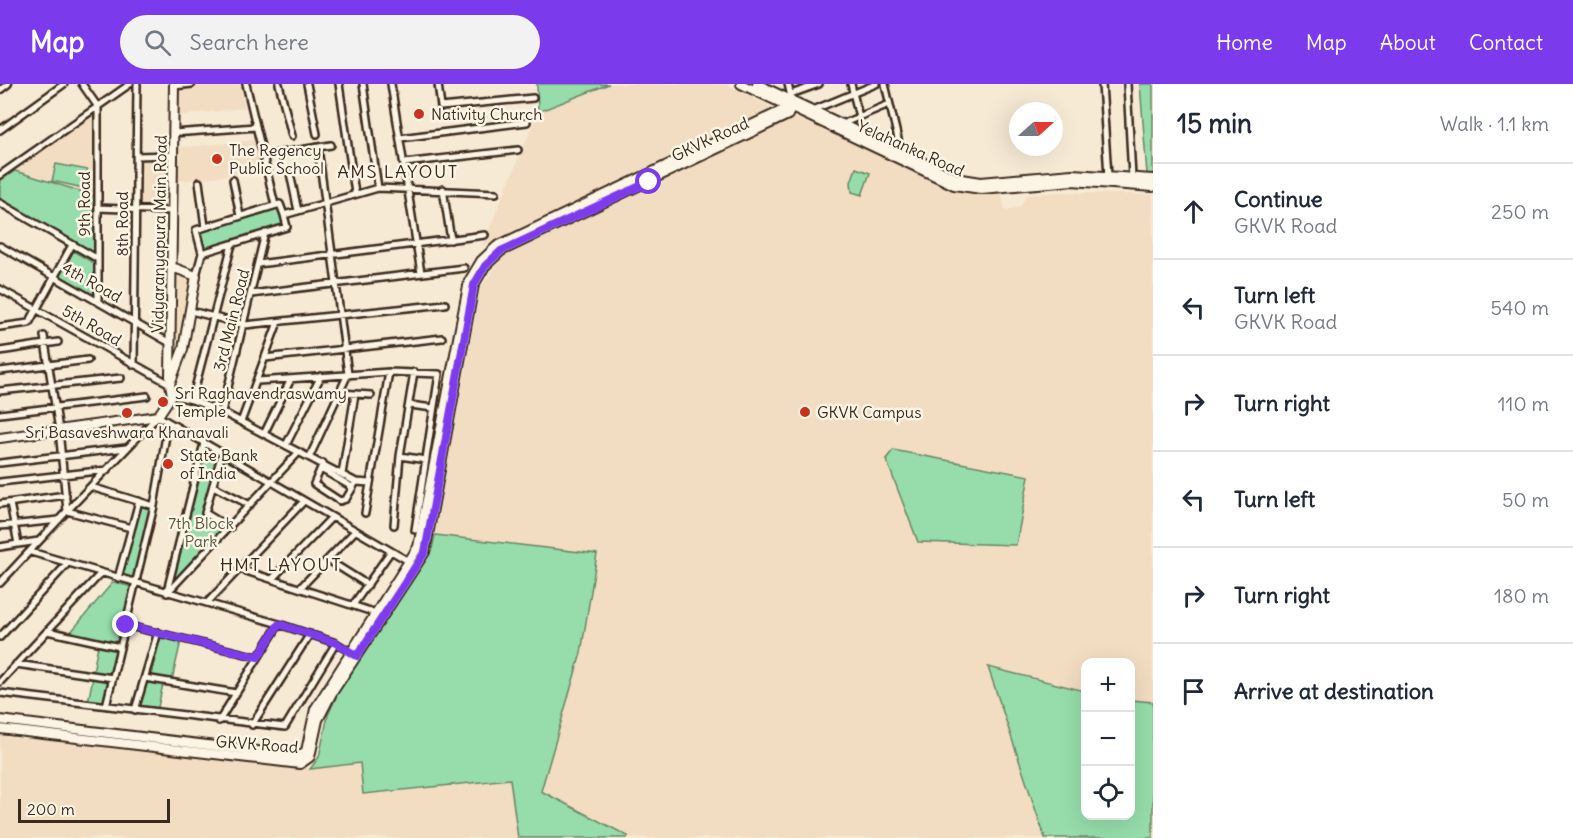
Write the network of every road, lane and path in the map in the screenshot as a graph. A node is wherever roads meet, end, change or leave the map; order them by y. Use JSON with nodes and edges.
{"nodes":[{"id":1,"x":64,"y":84,"type":"edge"},
{"id":2,"x":82,"y":84,"type":"edge"},
{"id":3,"x":130,"y":84,"type":"edge"},
{"id":4,"x":137,"y":84,"type":"edge"},
{"id":5,"x":192,"y":84,"type":"edge"},
{"id":6,"x":246,"y":84,"type":"edge"},
{"id":7,"x":279,"y":84,"type":"edge"},
{"id":8,"x":307,"y":84,"type":"edge"},
{"id":9,"x":339,"y":84,"type":"edge"},
{"id":10,"x":363,"y":84,"type":"edge"},
{"id":11,"x":391,"y":84,"type":"edge"},
{"id":12,"x":438,"y":84,"type":"edge"},
{"id":13,"x":741,"y":84,"type":"edge"},
{"id":14,"x":758,"y":84,"type":"edge"},
{"id":15,"x":788,"y":84,"type":"edge"},
{"id":16,"x":819,"y":84,"type":"edge"},
{"id":17,"x":851,"y":84,"type":"edge"},
{"id":18,"x":876,"y":84,"type":"edge"},
{"id":19,"x":885,"y":84,"type":"edge"},
{"id":20,"x":1102,"y":84,"type":"edge"},
{"id":21,"x":1127,"y":84,"type":"edge"},
{"id":22,"x":174,"y":85,"type":"edge"},
{"id":23,"x":854,"y":94,"type":"junction"},
{"id":24,"x":533,"y":98,"type":"dead end"},
{"id":25,"x":791,"y":101,"type":"junction"},
{"id":26,"x":889,"y":104,"type":"junction"},
{"id":27,"x":98,"y":107,"type":"junction"},
{"id":28,"x":813,"y":110,"type":"junction"},
{"id":29,"x":859,"y":117,"type":"junction"},
{"id":30,"x":527,"y":122,"type":"dead end"},
{"id":31,"x":842,"y":124,"type":"junction"},
{"id":32,"x":256,"y":128,"type":"junction"},
{"id":33,"x":0,"y":130,"type":"edge"},
{"id":34,"x":173,"y":133,"type":"junction"},
{"id":35,"x":317,"y":134,"type":"dead end"},
{"id":36,"x":292,"y":136,"type":"dead end"},
{"id":37,"x":400,"y":138,"type":"junction"},
{"id":38,"x":332,"y":145,"type":"dead end"},
{"id":39,"x":318,"y":148,"type":"junction"},
{"id":40,"x":518,"y":150,"type":"dead end"},
{"id":41,"x":901,"y":152,"type":"junction"},
{"id":42,"x":173,"y":155,"type":"junction"},
{"id":43,"x":136,"y":156,"type":"junction"},
{"id":44,"x":263,"y":156,"type":"junction"},
{"id":45,"x":404,"y":164,"type":"junction"},
{"id":46,"x":290,"y":173,"type":"dead end"},
{"id":47,"x":0,"y":175,"type":"edge"},
{"id":48,"x":1108,"y":176,"type":"junction"},
{"id":49,"x":1132,"y":177,"type":"junction"},
{"id":50,"x":1153,"y":179,"type":"edge"},
{"id":51,"x":233,"y":180,"type":"dead end"},
{"id":52,"x":199,"y":182,"type":"dead end"},
{"id":53,"x":408,"y":187,"type":"junction"},
{"id":54,"x":1153,"y":187,"type":"edge"},
{"id":55,"x":378,"y":188,"type":"junction"},
{"id":56,"x":443,"y":189,"type":"junction"},
{"id":57,"x":355,"y":193,"type":"junction"},
{"id":58,"x":496,"y":193,"type":"dead end"},
{"id":59,"x":0,"y":203,"type":"edge"},
{"id":60,"x":325,"y":203,"type":"junction"},
{"id":61,"x":275,"y":205,"type":"junction"},
{"id":62,"x":98,"y":208,"type":"junction"},
{"id":63,"x":136,"y":210,"type":"junction"},
{"id":64,"x":172,"y":211,"type":"junction"},
{"id":65,"x":298,"y":211,"type":"junction"},
{"id":66,"x":284,"y":215,"type":"junction"},
{"id":67,"x":240,"y":216,"type":"junction"},
{"id":68,"x":205,"y":227,"type":"junction"},
{"id":69,"x":264,"y":233,"type":"junction"},
{"id":70,"x":485,"y":235,"type":"dead end"},
{"id":71,"x":451,"y":240,"type":"junction"},
{"id":72,"x":232,"y":244,"type":"junction"},
{"id":73,"x":417,"y":244,"type":"junction"},
{"id":74,"x":72,"y":245,"type":"junction"},
{"id":75,"x":0,"y":246,"type":"edge"},
{"id":76,"x":202,"y":253,"type":"junction"},
{"id":77,"x":331,"y":253,"type":"junction"},
{"id":78,"x":98,"y":259,"type":"junction"},
{"id":79,"x":258,"y":264,"type":"junction"},
{"id":80,"x":172,"y":267,"type":"junction"},
{"id":81,"x":464,"y":268,"type":"dead end"},
{"id":82,"x":421,"y":273,"type":"junction"},
{"id":83,"x":54,"y":276,"type":"junction"},
{"id":84,"x":196,"y":276,"type":"junction"},
{"id":85,"x":336,"y":284,"type":"junction"},
{"id":86,"x":0,"y":289,"type":"edge"},
{"id":87,"x":251,"y":294,"type":"junction"},
{"id":88,"x":98,"y":301,"type":"junction"},
{"id":89,"x":445,"y":304,"type":"dead end"},
{"id":90,"x":36,"y":309,"type":"junction"},
{"id":91,"x":190,"y":311,"type":"junction"},
{"id":92,"x":340,"y":315,"type":"junction"},
{"id":93,"x":213,"y":317,"type":"junction"},
{"id":94,"x":135,"y":321,"type":"junction"},
{"id":95,"x":278,"y":322,"type":"junction"},
{"id":96,"x":244,"y":325,"type":"junction"},
{"id":97,"x":0,"y":327,"type":"edge"},
{"id":98,"x":44,"y":336,"type":"dead end"},
{"id":99,"x":442,"y":338,"type":"dead end"},
{"id":100,"x":58,"y":342,"type":"dead end"},
{"id":101,"x":171,"y":343,"type":"junction"},
{"id":102,"x":46,"y":344,"type":"junction"},
{"id":103,"x":345,"y":349,"type":"junction"},
{"id":104,"x":0,"y":351,"type":"edge"},
{"id":105,"x":265,"y":358,"type":"junction"},
{"id":106,"x":88,"y":360,"type":"dead end"},
{"id":107,"x":49,"y":365,"type":"junction"},
{"id":108,"x":134,"y":365,"type":"junction"},
{"id":109,"x":0,"y":371,"type":"edge"},
{"id":110,"x":389,"y":372,"type":"junction"},
{"id":111,"x":414,"y":372,"type":"junction"},
{"id":112,"x":348,"y":374,"type":"junction"},
{"id":113,"x":321,"y":376,"type":"junction"},
{"id":114,"x":121,"y":378,"type":"dead end"},
{"id":115,"x":291,"y":379,"type":"junction"},
{"id":116,"x":258,"y":381,"type":"junction"},
{"id":117,"x":170,"y":384,"type":"junction"},
{"id":118,"x":52,"y":385,"type":"junction"},
{"id":119,"x":0,"y":391,"type":"edge"},
{"id":120,"x":340,"y":393,"type":"junction"},
{"id":121,"x":355,"y":394,"type":"junction"},
{"id":122,"x":171,"y":395,"type":"junction"},
{"id":123,"x":371,"y":395,"type":"dead end"},
{"id":124,"x":147,"y":396,"type":"dead end"},
{"id":125,"x":192,"y":400,"type":"junction"},
{"id":126,"x":410,"y":405,"type":"junction"},
{"id":127,"x":56,"y":406,"type":"junction"},
{"id":128,"x":433,"y":408,"type":"junction"},
{"id":129,"x":222,"y":412,"type":"junction"},
{"id":130,"x":0,"y":414,"type":"edge"},
{"id":131,"x":158,"y":416,"type":"junction"},
{"id":132,"x":241,"y":422,"type":"junction"},
{"id":133,"x":168,"y":424,"type":"junction"},
{"id":134,"x":59,"y":429,"type":"junction"},
{"id":135,"x":264,"y":434,"type":"junction"},
{"id":136,"x":0,"y":438,"type":"edge"},
{"id":137,"x":204,"y":443,"type":"junction"},
{"id":138,"x":286,"y":445,"type":"junction"},
{"id":139,"x":127,"y":448,"type":"junction"},
{"id":140,"x":299,"y":452,"type":"junction"},
{"id":141,"x":222,"y":453,"type":"junction"},
{"id":142,"x":62,"y":455,"type":"junction"},
{"id":143,"x":310,"y":456,"type":"junction"},
{"id":144,"x":400,"y":456,"type":"junction"},
{"id":145,"x":426,"y":460,"type":"junction"},
{"id":146,"x":0,"y":464,"type":"edge"},
{"id":147,"x":322,"y":466,"type":"junction"},
{"id":148,"x":107,"y":470,"type":"junction"},
{"id":149,"x":342,"y":474,"type":"junction"},
{"id":150,"x":64,"y":475,"type":"junction"},
{"id":151,"x":0,"y":482,"type":"edge"},
{"id":152,"x":272,"y":482,"type":"junction"},
{"id":153,"x":370,"y":483,"type":"junction"},
{"id":154,"x":354,"y":485,"type":"junction"},
{"id":155,"x":213,"y":486,"type":"junction"},
{"id":156,"x":91,"y":487,"type":"junction"},
{"id":157,"x":66,"y":495,"type":"junction"},
{"id":158,"x":139,"y":501,"type":"junction"},
{"id":159,"x":304,"y":501,"type":"junction"},
{"id":160,"x":10,"y":503,"type":"junction"},
{"id":161,"x":0,"y":504,"type":"edge"},
{"id":162,"x":250,"y":505,"type":"junction"},
{"id":163,"x":154,"y":506,"type":"junction"},
{"id":164,"x":67,"y":511,"type":"junction"},
{"id":165,"x":365,"y":513,"type":"dead end"},
{"id":166,"x":332,"y":517,"type":"junction"},
{"id":167,"x":59,"y":520,"type":"junction"},
{"id":168,"x":14,"y":523,"type":"junction"},
{"id":169,"x":394,"y":525,"type":"dead end"},
{"id":170,"x":0,"y":526,"type":"edge"},
{"id":171,"x":132,"y":528,"type":"junction"},
{"id":172,"x":230,"y":528,"type":"junction"},
{"id":173,"x":415,"y":530,"type":"dead end"},
{"id":174,"x":355,"y":531,"type":"junction"},
{"id":175,"x":41,"y":541,"type":"junction"},
{"id":176,"x":18,"y":544,"type":"junction"},
{"id":177,"x":0,"y":547,"type":"edge"},
{"id":178,"x":391,"y":551,"type":"junction"},
{"id":179,"x":31,"y":552,"type":"junction"},
{"id":180,"x":328,"y":560,"type":"junction"},
{"id":181,"x":68,"y":564,"type":"junction"},
{"id":182,"x":413,"y":564,"type":"junction"},
{"id":183,"x":240,"y":569,"type":"junction"},
{"id":184,"x":101,"y":573,"type":"junction"},
{"id":185,"x":118,"y":578,"type":"junction"},
{"id":186,"x":272,"y":579,"type":"junction"},
{"id":187,"x":0,"y":583,"type":"edge"},
{"id":188,"x":135,"y":583,"type":"junction"},
{"id":189,"x":368,"y":585,"type":"junction"},
{"id":190,"x":300,"y":588,"type":"junction"},
{"id":191,"x":167,"y":593,"type":"junction"},
{"id":192,"x":207,"y":603,"type":"junction"},
{"id":193,"x":353,"y":605,"type":"junction"},
{"id":194,"x":376,"y":613,"type":"junction"},
{"id":195,"x":279,"y":624,"type":"junction"},
{"id":196,"x":126,"y":625,"type":"junction"},
{"id":197,"x":47,"y":631,"type":"junction"},
{"id":198,"x":158,"y":632,"type":"junction"},
{"id":199,"x":310,"y":634,"type":"junction"},
{"id":200,"x":0,"y":637,"type":"edge"},
{"id":201,"x":336,"y":643,"type":"junction"},
{"id":202,"x":120,"y":647,"type":"junction"},
{"id":203,"x":354,"y":654,"type":"junction"},
{"id":204,"x":258,"y":657,"type":"junction"},
{"id":205,"x":16,"y":664,"type":"junction"},
{"id":206,"x":113,"y":678,"type":"junction"},
{"id":207,"x":144,"y":678,"type":"junction"},
{"id":208,"x":338,"y":678,"type":"junction"},
{"id":209,"x":0,"y":682,"type":"edge"},
{"id":210,"x":0,"y":693,"type":"edge"},
{"id":211,"x":236,"y":693,"type":"junction"},
{"id":212,"x":106,"y":706,"type":"junction"},
{"id":213,"x":135,"y":710,"type":"junction"},
{"id":214,"x":0,"y":720,"type":"edge"},
{"id":215,"x":219,"y":721,"type":"junction"},
{"id":216,"x":252,"y":725,"type":"junction"},
{"id":217,"x":0,"y":729,"type":"edge"}],
"edges":[{"from":1,"to":33,"type":"street"},
{"from":2,"to":27,"type":"street"},
{"from":3,"to":27,"type":"street"},
{"from":4,"to":43,"type":"street","name":"8th Road"},
{"from":5,"to":22,"type":"street"},
{"from":6,"to":32,"type":"street"},
{"from":7,"to":36,"type":"street"},
{"from":8,"to":35,"type":"street"},
{"from":9,"to":57,"type":"street"},
{"from":10,"to":55,"type":"street"},
{"from":11,"to":37,"type":"street"},
{"from":12,"to":24,"type":"street"},
{"from":13,"to":25,"type":"main road","name":"Yelahanka Road"},
{"from":14,"to":25,"type":"main road","name":"Yelahanka Road"},
{"from":15,"to":25,"type":"street"},
{"from":16,"to":25,"type":"street"},
{"from":17,"to":23,"type":"street"},
{"from":18,"to":23,"type":"street"},
{"from":19,"to":26,"type":"street"},
{"from":20,"to":48,"type":"street"},
{"from":21,"to":49,"type":"street"},
{"from":22,"to":34,"type":"main road","name":"Vidyaranyapura Main Road"},
{"from":23,"to":28,"type":"street"},
{"from":23,"to":29,"type":"street"},
{"from":25,"to":28,"type":"main road","name":"Yelahanka Road"},
{"from":25,"to":54,"type":"main road","name":"Yelahanka Road"},
{"from":25,"to":182,"type":"main road","name":"GKVK Road"},
{"from":26,"to":29,"type":"street"},
{"from":26,"to":41,"type":"street"},
{"from":27,"to":47,"type":"street"},
{"from":27,"to":62,"type":"street","name":"9th Road"},
{"from":28,"to":31,"type":"main road","name":"Yelahanka Road"},
{"from":29,"to":31,"type":"street"},
{"from":30,"to":37,"type":"street"},
{"from":31,"to":41,"type":"main road","name":"Yelahanka Road"},
{"from":32,"to":34,"type":"street"},
{"from":32,"to":44,"type":"street"},
{"from":34,"to":42,"type":"main road","name":"Vidyaranyapura Main Road"},
{"from":37,"to":45,"type":"street"},
{"from":38,"to":39,"type":"street"},
{"from":39,"to":44,"type":"street"},
{"from":39,"to":60,"type":"street"},
{"from":40,"to":45,"type":"street"},
{"from":41,"to":48,"type":"main road","name":"Yelahanka Road"},
{"from":42,"to":43,"type":"street"},
{"from":42,"to":64,"type":"main road","name":"Vidyaranyapura Main Road"},
{"from":43,"to":63,"type":"street","name":"8th Road"},
{"from":44,"to":61,"type":"street"},
{"from":45,"to":53,"type":"street"},
{"from":46,"to":65,"type":"street"},
{"from":48,"to":49,"type":"main road","name":"Yelahanka Road"},
{"from":49,"to":50,"type":"main road","name":"Yelahanka Road"},
{"from":51,"to":67,"type":"street"},
{"from":52,"to":68,"type":"street"},
{"from":53,"to":55,"type":"street"},
{"from":53,"to":56,"type":"street"},
{"from":53,"to":73,"type":"street"},
{"from":55,"to":57,"type":"street"},
{"from":56,"to":58,"type":"street"},
{"from":56,"to":71,"type":"street"},
{"from":57,"to":60,"type":"street"},
{"from":59,"to":74,"type":"street"},
{"from":60,"to":65,"type":"street"},
{"from":60,"to":77,"type":"street"},
{"from":61,"to":66,"type":"street"},
{"from":61,"to":67,"type":"street"},
{"from":62,"to":63,"type":"street"},
{"from":62,"to":78,"type":"street","name":"9th Road"},
{"from":63,"to":64,"type":"street"},
{"from":63,"to":94,"type":"street","name":"8th Road"},
{"from":64,"to":80,"type":"main road","name":"Vidyaranyapura Main Road"},
{"from":65,"to":66,"type":"street"},
{"from":66,"to":69,"type":"street"},
{"from":67,"to":68,"type":"street"},
{"from":68,"to":76,"type":"street"},
{"from":69,"to":72,"type":"street"},
{"from":69,"to":79,"type":"street","name":"3rd Main Road"},
{"from":70,"to":71,"type":"street"},
{"from":71,"to":73,"type":"street"},
{"from":72,"to":76,"type":"street"},
{"from":72,"to":93,"type":"street"},
{"from":73,"to":77,"type":"street"},
{"from":73,"to":82,"type":"street"},
{"from":74,"to":78,"type":"street"},
{"from":74,"to":83,"type":"street"},
{"from":75,"to":83,"type":"street","name":"4th Road"},
{"from":76,"to":84,"type":"street"},
{"from":77,"to":79,"type":"street"},
{"from":77,"to":85,"type":"street"},
{"from":78,"to":88,"type":"street","name":"9th Road"},
{"from":79,"to":87,"type":"street","name":"3rd Main Road"},
{"from":80,"to":84,"type":"main road"},
{"from":80,"to":101,"type":"main road","name":"Vidyaranyapura Main Road"},
{"from":81,"to":82,"type":"street"},
{"from":82,"to":85,"type":"street"},
{"from":83,"to":88,"type":"street","name":"4th Road"},
{"from":83,"to":90,"type":"street"},
{"from":84,"to":91,"type":"main road"},
{"from":85,"to":87,"type":"street"},
{"from":85,"to":92,"type":"street"},
{"from":86,"to":90,"type":"street","name":"5th Road"},
{"from":87,"to":96,"type":"street","name":"3rd Main Road"},
{"from":88,"to":94,"type":"street","name":"4th Road"},
{"from":89,"to":92,"type":"street"},
{"from":90,"to":97,"type":"street"},
{"from":90,"to":108,"type":"street","name":"5th Road"},
{"from":91,"to":93,"type":"street"},
{"from":91,"to":117,"type":"main road"},
{"from":92,"to":95,"type":"street"},
{"from":92,"to":103,"type":"street"},
{"from":93,"to":96,"type":"street"},
{"from":93,"to":125,"type":"street"},
{"from":94,"to":101,"type":"street","name":"4th Road"},
{"from":94,"to":108,"type":"street","name":"8th Road"},
{"from":95,"to":96,"type":"street"},
{"from":95,"to":105,"type":"street"},
{"from":96,"to":129,"type":"street","name":"3rd Main Road"},
{"from":98,"to":102,"type":"street"},
{"from":99,"to":103,"type":"street"},
{"from":100,"to":102,"type":"street"},
{"from":101,"to":117,"type":"main road","name":"Vidyaranyapura Main Road"},
{"from":102,"to":104,"type":"street"},
{"from":102,"to":107,"type":"street"},
{"from":103,"to":105,"type":"street"},
{"from":103,"to":112,"type":"street"},
{"from":105,"to":116,"type":"street"},
{"from":106,"to":107,"type":"street"},
{"from":107,"to":109,"type":"street"},
{"from":107,"to":118,"type":"street"},
{"from":108,"to":117,"type":"street","name":"5th Road"},
{"from":110,"to":111,"type":"street"},
{"from":110,"to":112,"type":"street"},
{"from":110,"to":153,"type":"street"},
{"from":111,"to":126,"type":"street"},
{"from":111,"to":128,"type":"street"},
{"from":112,"to":113,"type":"street"},
{"from":112,"to":120,"type":"street"},
{"from":113,"to":115,"type":"street"},
{"from":113,"to":138,"type":"street"},
{"from":114,"to":118,"type":"street"},
{"from":115,"to":116,"type":"street"},
{"from":115,"to":135,"type":"street"},
{"from":116,"to":132,"type":"street"},
{"from":117,"to":122,"type":"main road","name":"Vidyaranyapura Main Road"},
{"from":118,"to":119,"type":"street"},
{"from":118,"to":127,"type":"street"},
{"from":120,"to":121,"type":"street"},
{"from":120,"to":143,"type":"street"},
{"from":121,"to":123,"type":"street"},
{"from":121,"to":149,"type":"street"},
{"from":122,"to":125,"type":"street"},
{"from":122,"to":131,"type":"main road"},
{"from":124,"to":127,"type":"street"},
{"from":125,"to":129,"type":"street"},
{"from":126,"to":128,"type":"street"},
{"from":126,"to":144,"type":"street"},
{"from":127,"to":130,"type":"street"},
{"from":127,"to":134,"type":"street"},
{"from":128,"to":145,"type":"street"},
{"from":129,"to":132,"type":"street"},
{"from":131,"to":133,"type":"street"},
{"from":131,"to":134,"type":"main road"},
{"from":131,"to":139,"type":"street"},
{"from":132,"to":135,"type":"street"},
{"from":133,"to":137,"type":"street"},
{"from":133,"to":163,"type":"street"},
{"from":134,"to":136,"type":"main road"},
{"from":134,"to":142,"type":"street"},
{"from":135,"to":138,"type":"street"},
{"from":137,"to":141,"type":"street"},
{"from":137,"to":191,"type":"street"},
{"from":138,"to":140,"type":"street"},
{"from":139,"to":142,"type":"street"},
{"from":139,"to":148,"type":"street"},
{"from":140,"to":143,"type":"street"},
{"from":140,"to":152,"type":"street"},
{"from":141,"to":152,"type":"street"},
{"from":141,"to":155,"type":"street"},
{"from":142,"to":146,"type":"street"},
{"from":142,"to":150,"type":"street"},
{"from":143,"to":147,"type":"street"},
{"from":144,"to":145,"type":"street"},
{"from":144,"to":169,"type":"street"},
{"from":145,"to":173,"type":"street"},
{"from":147,"to":149,"type":"street"},
{"from":147,"to":154,"type":"street"},
{"from":147,"to":154,"type":"street"},
{"from":148,"to":150,"type":"street"},
{"from":148,"to":156,"type":"street"},
{"from":149,"to":154,"type":"street"},
{"from":150,"to":151,"type":"street"},
{"from":150,"to":157,"type":"street"},
{"from":152,"to":159,"type":"street"},
{"from":152,"to":162,"type":"street"},
{"from":153,"to":154,"type":"street"},
{"from":153,"to":165,"type":"street"},
{"from":155,"to":162,"type":"street"},
{"from":155,"to":172,"type":"street"},
{"from":156,"to":158,"type":"street"},
{"from":156,"to":164,"type":"street"},
{"from":157,"to":160,"type":"street"},
{"from":157,"to":164,"type":"street"},
{"from":158,"to":163,"type":"street"},
{"from":158,"to":171,"type":"street"},
{"from":159,"to":166,"type":"street"},
{"from":159,"to":183,"type":"street"},
{"from":160,"to":161,"type":"street"},
{"from":160,"to":168,"type":"street"},
{"from":162,"to":172,"type":"street"},
{"from":163,"to":188,"type":"street"},
{"from":164,"to":167,"type":"street"},
{"from":164,"to":171,"type":"street"},
{"from":166,"to":174,"type":"street"},
{"from":166,"to":186,"type":"street"},
{"from":167,"to":168,"type":"street"},
{"from":167,"to":175,"type":"street"},
{"from":168,"to":170,"type":"street"},
{"from":168,"to":176,"type":"street"},
{"from":171,"to":185,"type":"street"},
{"from":172,"to":191,"type":"street"},
{"from":174,"to":178,"type":"street"},
{"from":174,"to":180,"type":"street"},
{"from":175,"to":176,"type":"street"},
{"from":175,"to":179,"type":"street"},
{"from":176,"to":177,"type":"street"},
{"from":178,"to":182,"type":"street"},
{"from":178,"to":189,"type":"street"},
{"from":179,"to":181,"type":"street"},
{"from":179,"to":187,"type":"street"},
{"from":180,"to":189,"type":"street"},
{"from":180,"to":190,"type":"street"},
{"from":181,"to":184,"type":"street"},
{"from":181,"to":200,"type":"street"},
{"from":182,"to":194,"type":"main road","name":"GKVK Road"},
{"from":182,"to":203,"type":"main road","name":"GKVK Road"},
{"from":183,"to":186,"type":"street"},
{"from":183,"to":192,"type":"street"},
{"from":184,"to":185,"type":"street"},
{"from":184,"to":197,"type":"street"},
{"from":185,"to":188,"type":"street"},
{"from":186,"to":190,"type":"street"},
{"from":188,"to":191,"type":"street"},
{"from":188,"to":196,"type":"street"},
{"from":189,"to":193,"type":"street"},
{"from":190,"to":193,"type":"street"},
{"from":191,"to":192,"type":"street"},
{"from":192,"to":195,"type":"street"},
{"from":193,"to":194,"type":"street"},
{"from":194,"to":203,"type":"main road","name":"GKVK Road"},
{"from":195,"to":199,"type":"street"},
{"from":195,"to":204,"type":"street"},
{"from":196,"to":198,"type":"street"},
{"from":196,"to":202,"type":"street"},
{"from":197,"to":202,"type":"street"},
{"from":197,"to":205,"type":"street"},
{"from":198,"to":204,"type":"street"},
{"from":198,"to":207,"type":"street"},
{"from":199,"to":201,"type":"street"},
{"from":199,"to":216,"type":"street"},
{"from":201,"to":203,"type":"street"},
{"from":201,"to":216,"type":"street"},
{"from":202,"to":206,"type":"street"},
{"from":203,"to":208,"type":"main road","name":"GKVK Road"},
{"from":204,"to":211,"type":"street"},
{"from":205,"to":206,"type":"street"},
{"from":205,"to":209,"type":"street"},
{"from":206,"to":212,"type":"street"},
{"from":207,"to":211,"type":"street"},
{"from":207,"to":213,"type":"street"},
{"from":208,"to":214,"type":"main road","name":"GKVK Road"},
{"from":208,"to":217,"type":"main road","name":"GKVK Road"},
{"from":210,"to":212,"type":"street"},
{"from":211,"to":215,"type":"street"},
{"from":212,"to":213,"type":"street"},
{"from":213,"to":215,"type":"street"},
{"from":215,"to":216,"type":"street"}]}
